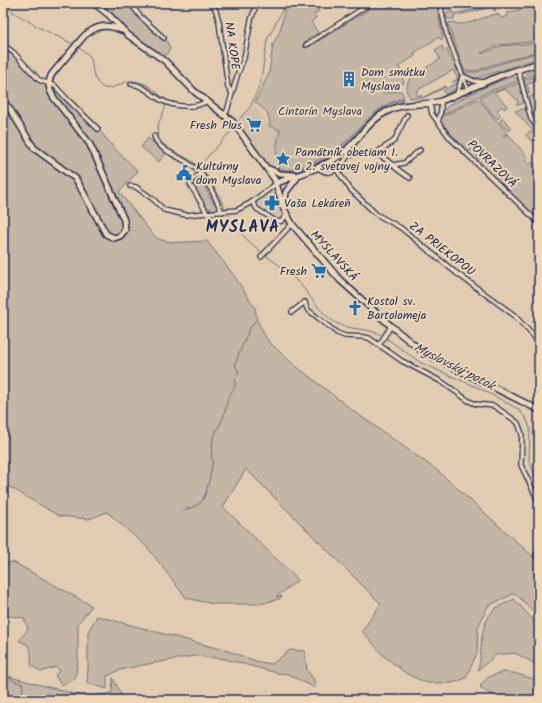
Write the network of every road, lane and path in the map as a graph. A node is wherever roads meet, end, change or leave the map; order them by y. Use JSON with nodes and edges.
{"nodes":[{"id":1,"x":94,"y":3,"type":"edge"},
{"id":2,"x":130,"y":3,"type":"edge"},
{"id":3,"x":212,"y":3,"type":"edge"},
{"id":4,"x":257,"y":3,"type":"edge"},
{"id":5,"x":371,"y":3,"type":"edge"},
{"id":6,"x":440,"y":3,"type":"edge"},
{"id":7,"x":103,"y":9,"type":"junction"},
{"id":8,"x":102,"y":26,"type":"junction"},
{"id":9,"x":123,"y":31,"type":"junction"},
{"id":10,"x":164,"y":38,"type":"dead end"},
{"id":11,"x":3,"y":45,"type":"edge"},
{"id":12,"x":306,"y":45,"type":"dead end"},
{"id":13,"x":539,"y":64,"type":"edge"},
{"id":14,"x":518,"y":69,"type":"junction"},
{"id":15,"x":463,"y":76,"type":"junction"},
{"id":16,"x":486,"y":82,"type":"junction"},
{"id":17,"x":49,"y":84,"type":"junction"},
{"id":18,"x":131,"y":84,"type":"dead end"},
{"id":19,"x":468,"y":90,"type":"junction"},
{"id":20,"x":232,"y":93,"type":"junction"},
{"id":21,"x":456,"y":95,"type":"junction"},
{"id":22,"x":207,"y":101,"type":"junction"},
{"id":23,"x":3,"y":102,"type":"edge"},
{"id":24,"x":441,"y":102,"type":"junction"},
{"id":25,"x":430,"y":104,"type":"junction"},
{"id":26,"x":225,"y":114,"type":"junction"},
{"id":27,"x":407,"y":115,"type":"dead end"},
{"id":28,"x":438,"y":123,"type":"junction"},
{"id":29,"x":98,"y":129,"type":"dead end"},
{"id":30,"x":539,"y":129,"type":"edge"},
{"id":31,"x":154,"y":136,"type":"dead end"},
{"id":32,"x":348,"y":148,"type":"junction"},
{"id":33,"x":420,"y":150,"type":"dead end"},
{"id":34,"x":376,"y":154,"type":"junction"},
{"id":35,"x":348,"y":156,"type":"junction"},
{"id":36,"x":393,"y":165,"type":"junction"},
{"id":37,"x":265,"y":167,"type":"junction"},
{"id":38,"x":318,"y":168,"type":"junction"},
{"id":39,"x":336,"y":169,"type":"junction"},
{"id":40,"x":201,"y":173,"type":"junction"},
{"id":41,"x":299,"y":175,"type":"junction"},
{"id":42,"x":410,"y":178,"type":"dead end"},
{"id":43,"x":277,"y":183,"type":"junction"},
{"id":44,"x":130,"y":186,"type":"dead end"},
{"id":45,"x":252,"y":202,"type":"junction"},
{"id":46,"x":284,"y":209,"type":"junction"},
{"id":47,"x":223,"y":212,"type":"junction"},
{"id":48,"x":207,"y":213,"type":"junction"},
{"id":49,"x":287,"y":214,"type":"junction"},
{"id":50,"x":292,"y":224,"type":"junction"},
{"id":51,"x":539,"y":224,"type":"edge"},
{"id":52,"x":261,"y":257,"type":"dead end"},
{"id":53,"x":292,"y":312,"type":"dead end"},
{"id":54,"x":392,"y":326,"type":"junction"},
{"id":55,"x":539,"y":342,"type":"edge"},
{"id":56,"x":379,"y":346,"type":"junction"},
{"id":57,"x":539,"y":410,"type":"edge"},
{"id":58,"x":539,"y":503,"type":"edge"},
{"id":59,"x":539,"y":549,"type":"edge"},
{"id":60,"x":539,"y":560,"type":"edge"}],
"edges":[{"from":1,"to":7,"type":"street","name":"MYSLAVSKÁ"},
{"from":2,"to":10,"type":"street"},
{"from":3,"to":20,"type":"street","name":"NA KOPE"},
{"from":4,"to":20,"type":"street"},
{"from":5,"to":12,"type":"street"},
{"from":6,"to":15,"type":"street"},
{"from":7,"to":8,"type":"street"},
{"from":7,"to":9,"type":"street","name":"MYSLAVSKÁ"},
{"from":8,"to":9,"type":"street"},
{"from":8,"to":17,"type":"street"},
{"from":9,"to":22,"type":"street","name":"MYSLAVSKÁ"},
{"from":11,"to":17,"type":"street"},
{"from":13,"to":14,"type":"street"},
{"from":14,"to":16,"type":"street"},
{"from":14,"to":30,"type":"street"},
{"from":15,"to":16,"type":"street"},
{"from":15,"to":19,"type":"street"},
{"from":15,"to":21,"type":"street"},
{"from":16,"to":19,"type":"street"},
{"from":17,"to":23,"type":"street"},
{"from":17,"to":29,"type":"street"},
{"from":18,"to":22,"type":"street"},
{"from":19,"to":21,"type":"street"},
{"from":20,"to":26,"type":"street"},
{"from":21,"to":24,"type":"street"},
{"from":22,"to":26,"type":"street","name":"MYSLAVSKÁ"},
{"from":24,"to":25,"type":"street"},
{"from":24,"to":28,"type":"street"},
{"from":25,"to":28,"type":"street","name":"POVRAZOVÁ"},
{"from":25,"to":32,"type":"street"},
{"from":26,"to":37,"type":"street","name":"MYSLAVSKÁ"},
{"from":27,"to":34,"type":"street"},
{"from":28,"to":51,"type":"street","name":"POVRAZOVÁ"},
{"from":31,"to":40,"type":"street"},
{"from":32,"to":35,"type":"street"},
{"from":32,"to":38,"type":"street"},
{"from":33,"to":36,"type":"street"},
{"from":34,"to":35,"type":"street"},
{"from":34,"to":36,"type":"street"},
{"from":35,"to":39,"type":"street"},
{"from":36,"to":42,"type":"street"},
{"from":37,"to":41,"type":"street"},
{"from":37,"to":43,"type":"street","name":"MYSLAVSKÁ"},
{"from":38,"to":39,"type":"street"},
{"from":38,"to":41,"type":"street"},
{"from":39,"to":55,"type":"street","name":"ZA PRIEKOPOU"},
{"from":40,"to":47,"type":"street"},
{"from":40,"to":48,"type":"street"},
{"from":41,"to":43,"type":"street"},
{"from":41,"to":46,"type":"street"},
{"from":43,"to":45,"type":"street"},
{"from":43,"to":46,"type":"street","name":"MYSLAVSKÁ"},
{"from":44,"to":48,"type":"street"},
{"from":45,"to":47,"type":"street"},
{"from":45,"to":49,"type":"street"},
{"from":46,"to":49,"type":"street","name":"MYSLAVSKÁ"},
{"from":47,"to":48,"type":"street"},
{"from":49,"to":50,"type":"street","name":"MYSLAVSKÁ"},
{"from":50,"to":52,"type":"street"},
{"from":50,"to":54,"type":"street","name":"MYSLAVSKÁ"},
{"from":53,"to":56,"type":"street"},
{"from":54,"to":56,"type":"street"},
{"from":54,"to":57,"type":"street","name":"MYSLAVSKÁ"},
{"from":56,"to":58,"type":"street"},
{"from":59,"to":60,"type":"street"}]}
